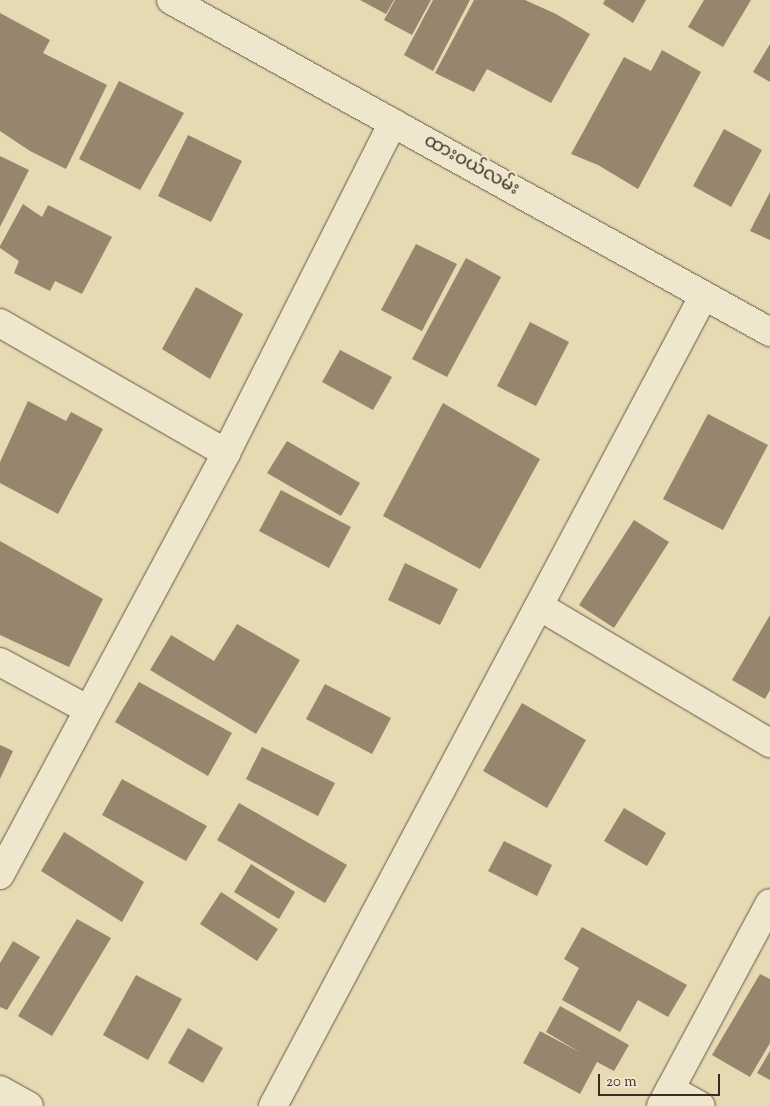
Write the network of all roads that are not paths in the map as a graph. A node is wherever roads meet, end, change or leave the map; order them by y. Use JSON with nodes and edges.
{"nodes":[{"id":1,"x":171,"y":0,"type":"edge"},
{"id":2,"x":393,"y":123,"type":"junction"},
{"id":3,"x":704,"y":295,"type":"junction"},
{"id":4,"x":0,"y":323,"type":"edge"},
{"id":5,"x":770,"y":332,"type":"edge"},
{"id":6,"x":226,"y":453,"type":"junction"},
{"id":7,"x":539,"y":606,"type":"junction"},
{"id":8,"x":0,"y":662,"type":"edge"},
{"id":9,"x":87,"y":709,"type":"junction"},
{"id":10,"x":770,"y":743,"type":"edge"},
{"id":11,"x":0,"y":875,"type":"edge"},
{"id":12,"x":770,"y":903,"type":"edge"},
{"id":13,"x":0,"y":1090,"type":"edge"},
{"id":14,"x":665,"y":1097,"type":"edge"},
{"id":15,"x":29,"y":1106,"type":"edge"},
{"id":16,"x":273,"y":1106,"type":"edge"},
{"id":17,"x":701,"y":1106,"type":"edge"}],
"edges":[{"from":1,"to":2,"type":"street","name":"ထားဝယ်လမ်း"},
{"from":2,"to":3,"type":"street","name":"ထားဝယ်လမ်း"},
{"from":2,"to":6,"type":"street"},
{"from":3,"to":5,"type":"street","name":"ထားဝယ်လမ်း"},
{"from":3,"to":7,"type":"street"},
{"from":4,"to":6,"type":"street"},
{"from":6,"to":9,"type":"street"},
{"from":7,"to":10,"type":"street"},
{"from":7,"to":16,"type":"street"},
{"from":8,"to":9,"type":"street"},
{"from":9,"to":11,"type":"street"},
{"from":12,"to":14,"type":"street"},
{"from":13,"to":15,"type":"street"},
{"from":14,"to":17,"type":"street"}]}
